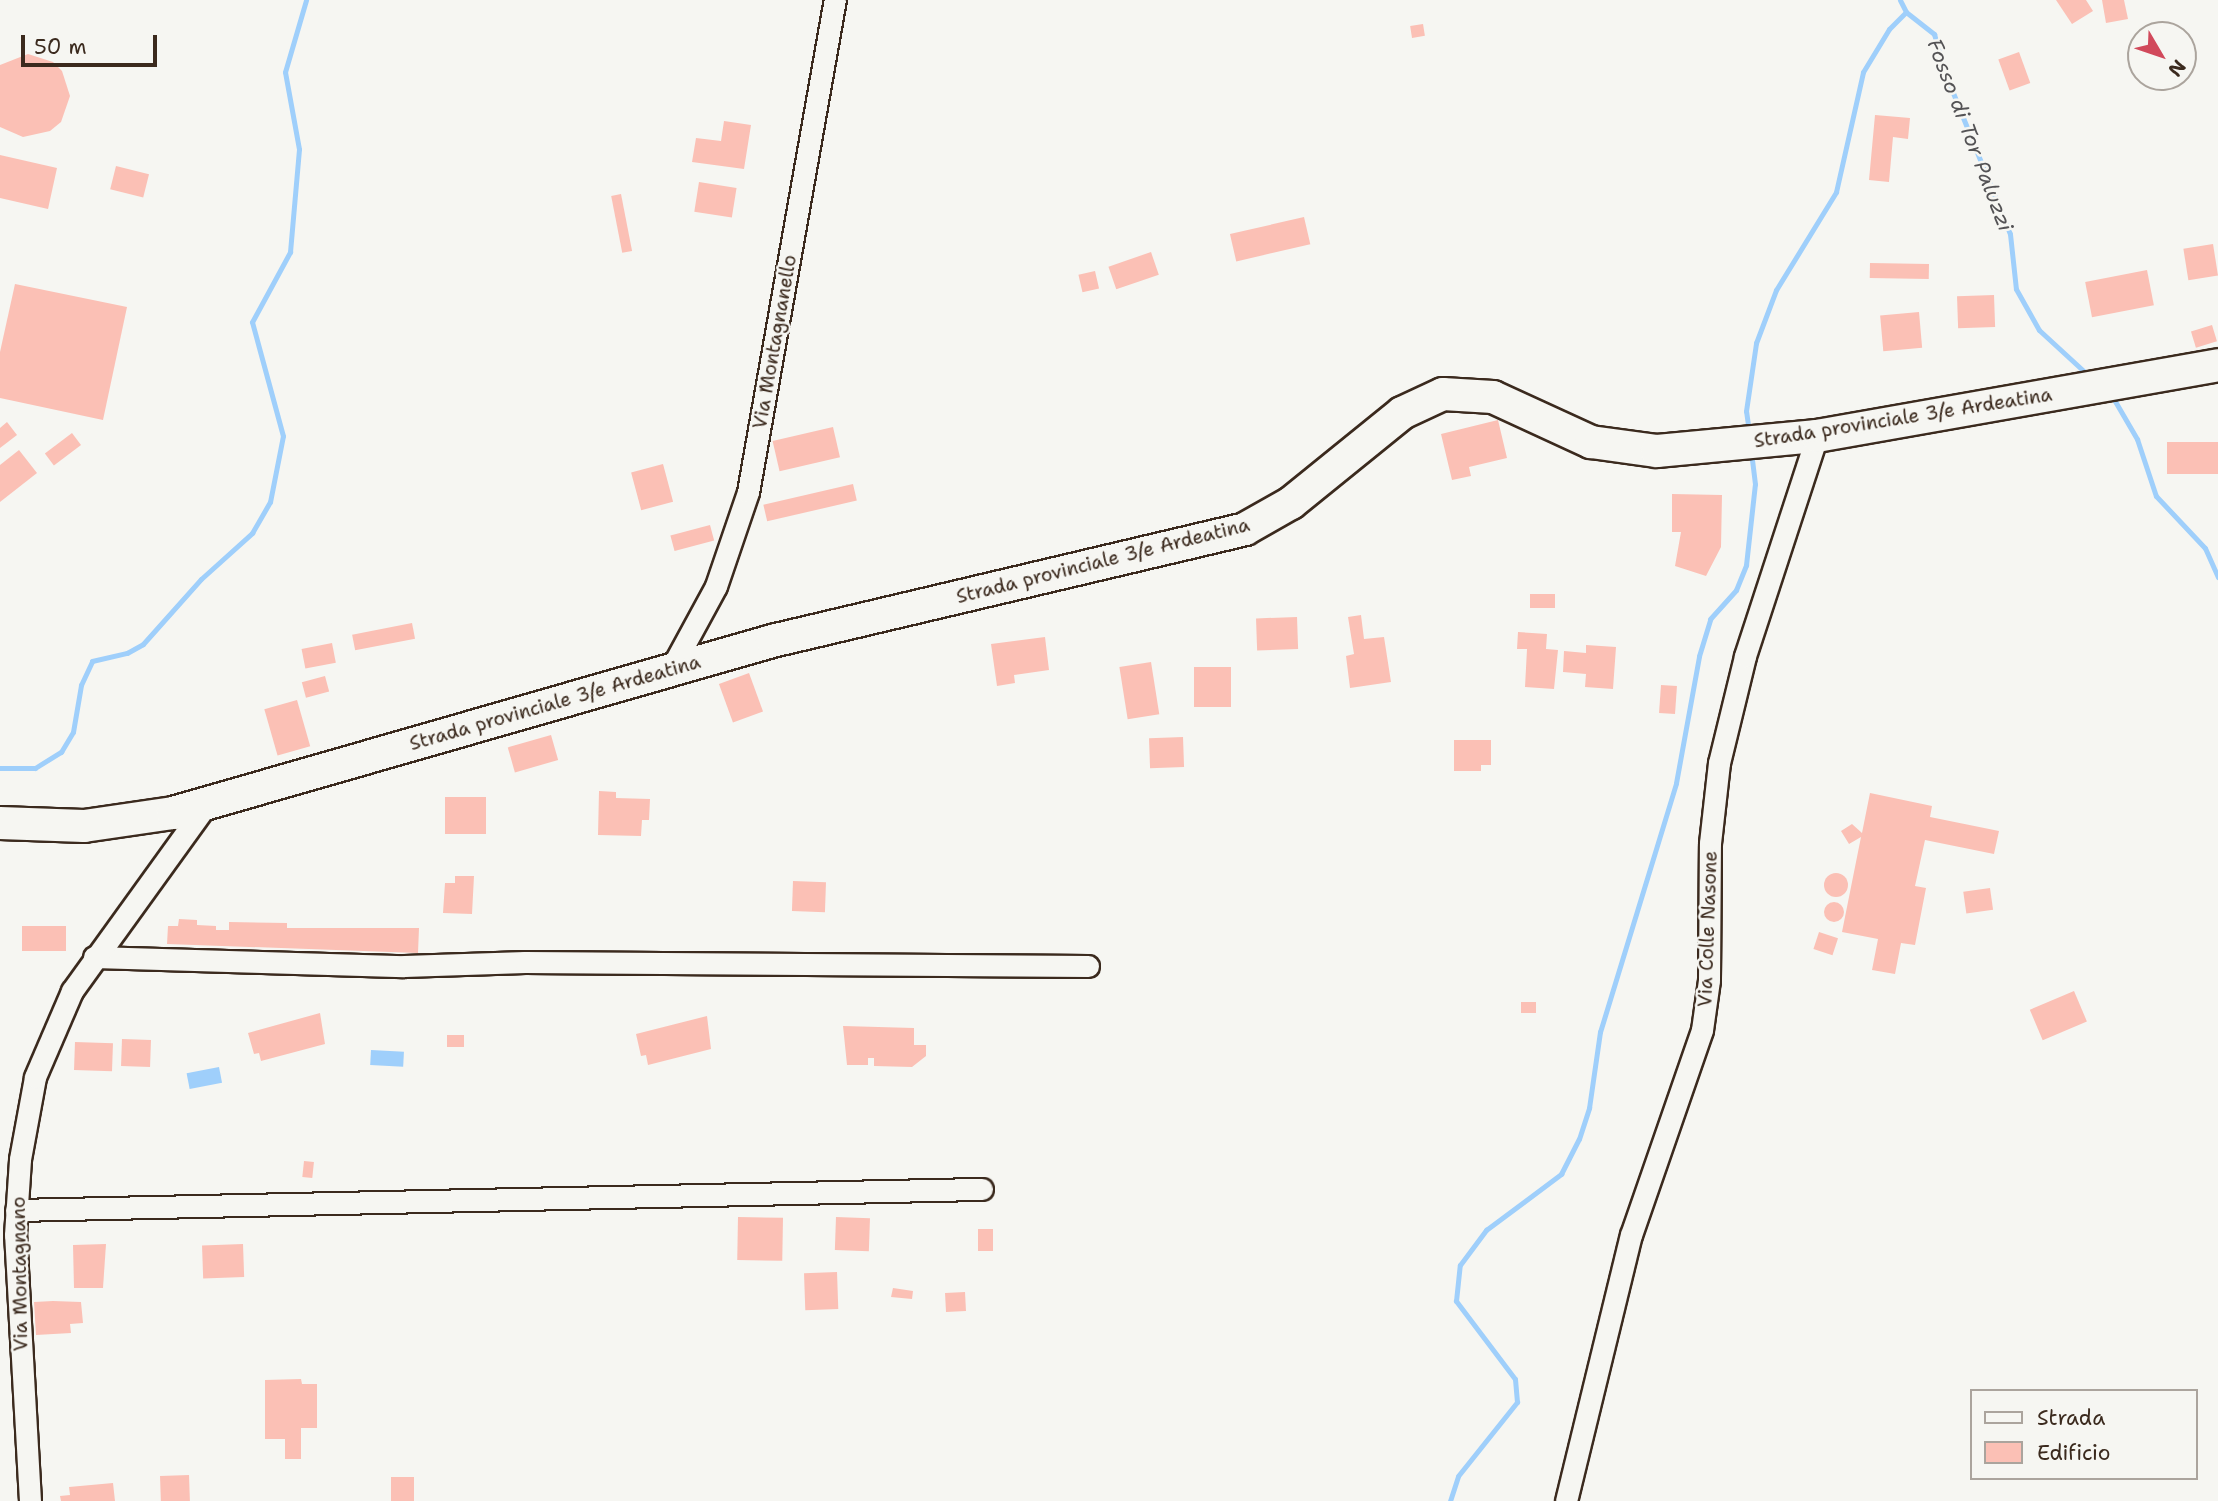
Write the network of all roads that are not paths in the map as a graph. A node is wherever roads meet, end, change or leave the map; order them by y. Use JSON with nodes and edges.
{"nodes":[{"id":1,"x":835,"y":0,"type":"edge"},
{"id":2,"x":2218,"y":365,"type":"edge"},
{"id":3,"x":1817,"y":436,"type":"junction"},
{"id":4,"x":671,"y":669,"type":"junction"},
{"id":5,"x":206,"y":804,"type":"junction"},
{"id":6,"x":0,"y":823,"type":"edge"},
{"id":7,"x":94,"y":957,"type":"junction"},
{"id":8,"x":1088,"y":966,"type":"dead end"},
{"id":9,"x":982,"y":1189,"type":"dead end"},
{"id":10,"x":16,"y":1210,"type":"junction"},
{"id":11,"x":30,"y":1501,"type":"edge"},
{"id":12,"x":1566,"y":1501,"type":"edge"}],
"edges":[{"from":1,"to":4,"type":"street","name":"Via Montagnanello"},
{"from":2,"to":3,"type":"main road","name":"Strada provinciale 3/e Ardeatina"},
{"from":3,"to":4,"type":"main road","name":"Strada provinciale 3/e Ardeatina"},
{"from":3,"to":12,"type":"street","name":"Via Colle Nasone"},
{"from":4,"to":5,"type":"main road","name":"Strada provinciale 3/e Ardeatina"},
{"from":5,"to":6,"type":"main road","name":"Strada provinciale 3/e Ardeatina"},
{"from":5,"to":7,"type":"street","name":"Via Montagnano"},
{"from":7,"to":8,"type":"street"},
{"from":7,"to":10,"type":"street","name":"Via Montagnano"},
{"from":9,"to":10,"type":"street"},
{"from":10,"to":11,"type":"street","name":"Via Montagnano"}]}
